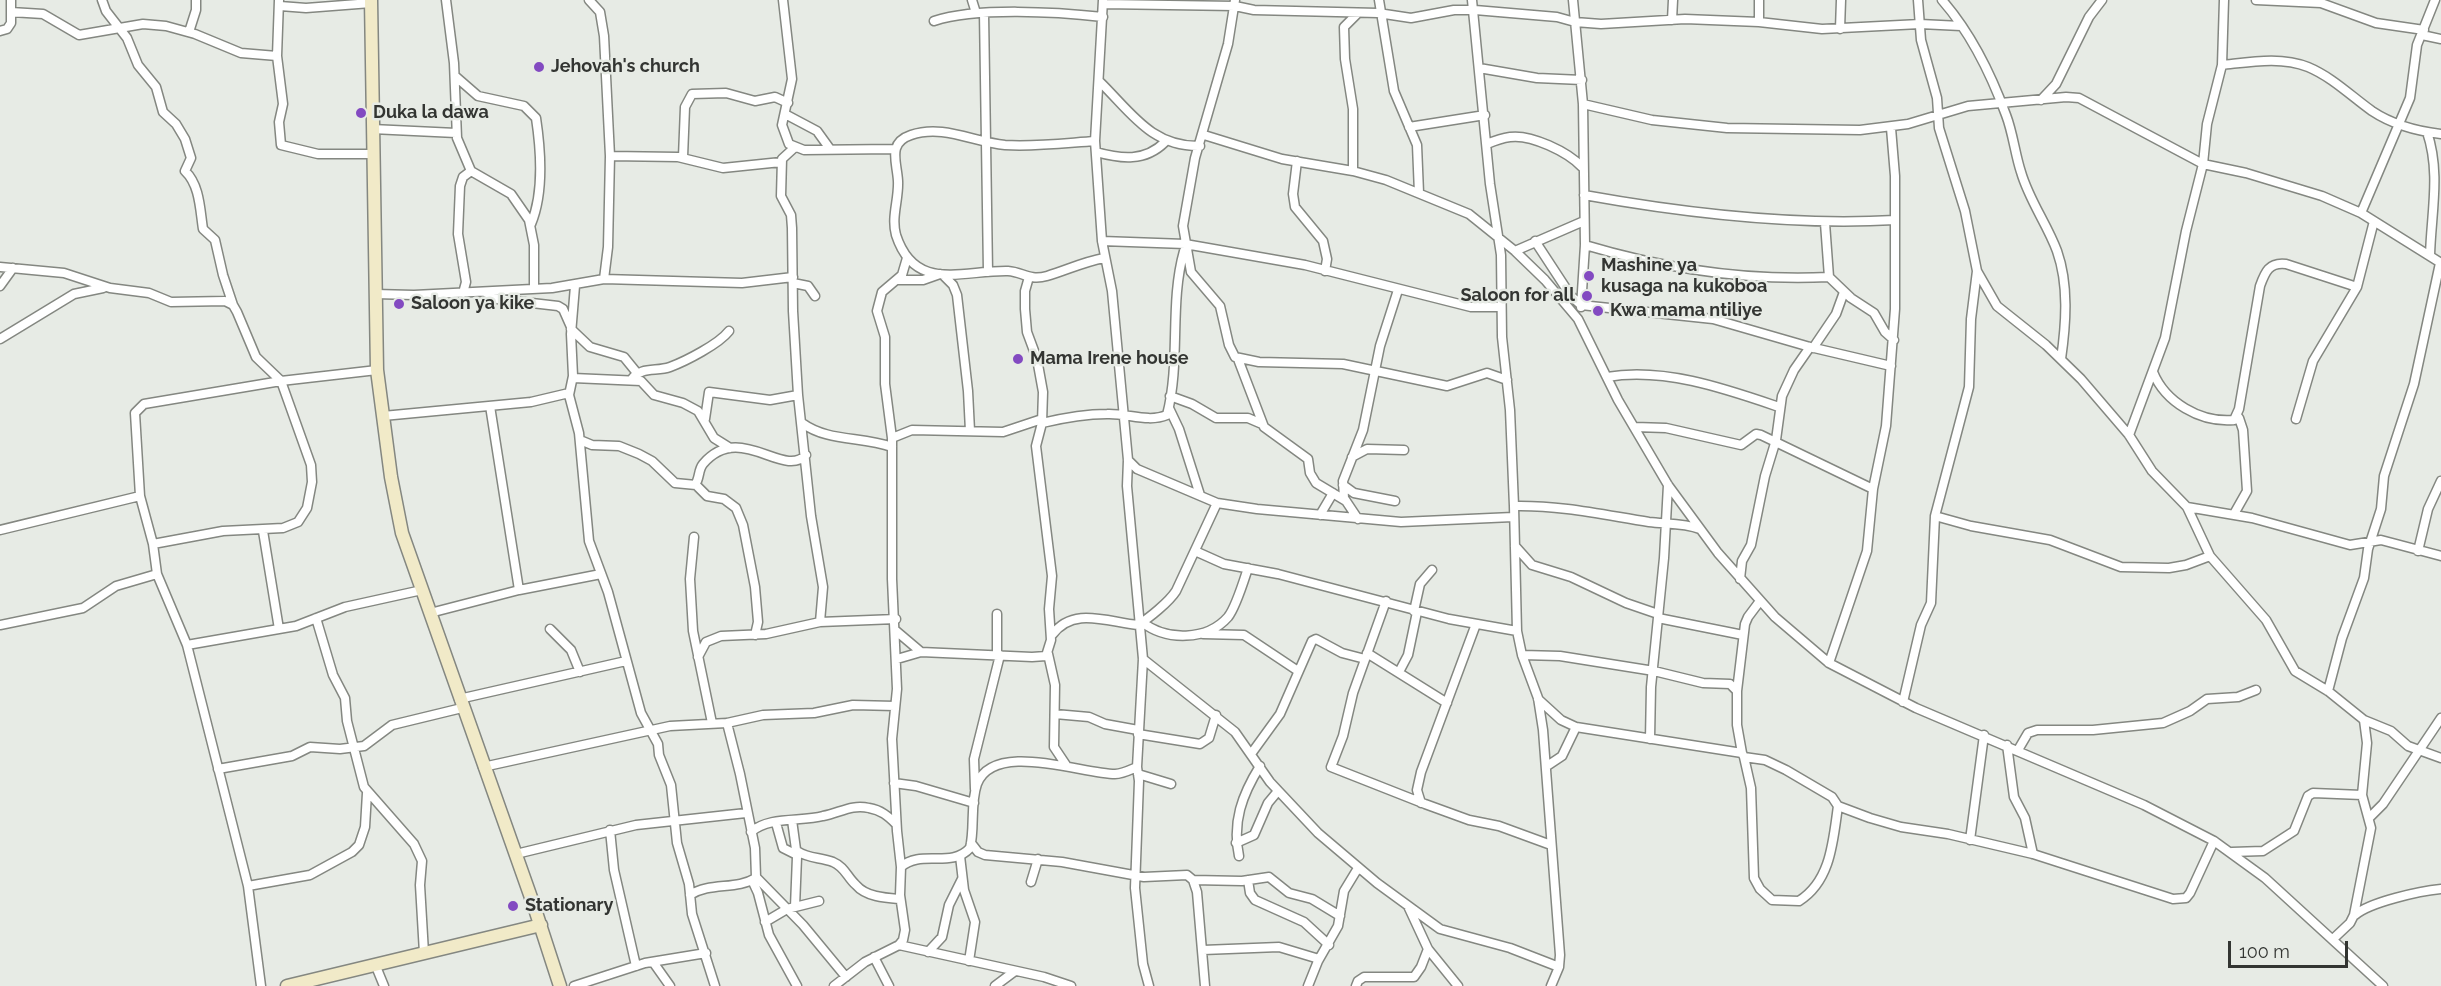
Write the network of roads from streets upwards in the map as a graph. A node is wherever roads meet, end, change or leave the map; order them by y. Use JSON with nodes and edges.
{"nodes":[{"id":1,"x":11,"y":0,"type":"edge"},
{"id":2,"x":102,"y":0,"type":"edge"},
{"id":3,"x":196,"y":0,"type":"edge"},
{"id":4,"x":446,"y":0,"type":"edge"},
{"id":5,"x":783,"y":0,"type":"edge"},
{"id":6,"x":972,"y":0,"type":"edge"},
{"id":7,"x":1379,"y":0,"type":"edge"},
{"id":8,"x":1472,"y":0,"type":"edge"},
{"id":9,"x":1573,"y":0,"type":"edge"},
{"id":10,"x":1673,"y":0,"type":"edge"},
{"id":11,"x":1759,"y":0,"type":"edge"},
{"id":12,"x":1841,"y":0,"type":"edge"},
{"id":13,"x":1918,"y":0,"type":"edge"},
{"id":14,"x":1942,"y":0,"type":"edge"},
{"id":15,"x":2102,"y":0,"type":"edge"},
{"id":16,"x":2224,"y":0,"type":"edge"},
{"id":17,"x":2256,"y":0,"type":"edge"},
{"id":18,"x":2434,"y":0,"type":"edge"},
{"id":19,"x":371,"y":1,"type":"edge"},
{"id":20,"x":593,"y":2,"type":"edge"},
{"id":21,"x":1103,"y":2,"type":"edge"},
{"id":22,"x":279,"y":3,"type":"edge"},
{"id":23,"x":1235,"y":3,"type":"edge"},
{"id":24,"x":1475,"y":10,"type":"junction"},
{"id":25,"x":11,"y":12,"type":"junction"},
{"id":26,"x":980,"y":13,"type":"junction"},
{"id":27,"x":1358,"y":13,"type":"junction"},
{"id":28,"x":1382,"y":14,"type":"junction"},
{"id":29,"x":1103,"y":17,"type":"junction"},
{"id":30,"x":1672,"y":20,"type":"junction"},
{"id":31,"x":934,"y":21,"type":"dead end"},
{"id":32,"x":1575,"y":22,"type":"junction"},
{"id":33,"x":1759,"y":22,"type":"junction"},
{"id":34,"x":1920,"y":24,"type":"junction"},
{"id":35,"x":1961,"y":26,"type":"junction"},
{"id":36,"x":119,"y":27,"type":"junction"},
{"id":37,"x":1840,"y":28,"type":"junction"},
{"id":38,"x":0,"y":31,"type":"edge"},
{"id":39,"x":189,"y":32,"type":"junction"},
{"id":40,"x":2423,"y":32,"type":"junction"},
{"id":41,"x":2441,"y":39,"type":"edge"},
{"id":42,"x":277,"y":57,"type":"junction"},
{"id":43,"x":2222,"y":65,"type":"junction"},
{"id":44,"x":1479,"y":68,"type":"junction"},
{"id":45,"x":455,"y":76,"type":"junction"},
{"id":46,"x":1582,"y":80,"type":"junction"},
{"id":47,"x":1099,"y":81,"type":"junction"},
{"id":48,"x":2040,"y":101,"type":"junction"},
{"id":49,"x":788,"y":103,"type":"junction"},
{"id":50,"x":1583,"y":104,"type":"junction"},
{"id":51,"x":2001,"y":104,"type":"junction"},
{"id":52,"x":785,"y":114,"type":"junction"},
{"id":53,"x":1938,"y":114,"type":"junction"},
{"id":54,"x":1485,"y":115,"type":"junction"},
{"id":55,"x":2401,"y":126,"type":"junction"},
{"id":56,"x":1409,"y":127,"type":"junction"},
{"id":57,"x":1891,"y":128,"type":"junction"},
{"id":58,"x":372,"y":129,"type":"junction"},
{"id":59,"x":2427,"y":132,"type":"junction"},
{"id":60,"x":456,"y":134,"type":"junction"},
{"id":61,"x":2441,"y":134,"type":"edge"},
{"id":62,"x":1204,"y":135,"type":"junction"},
{"id":63,"x":985,"y":140,"type":"junction"},
{"id":64,"x":1095,"y":141,"type":"junction"},
{"id":65,"x":1165,"y":142,"type":"junction"},
{"id":66,"x":1487,"y":144,"type":"junction"},
{"id":67,"x":1200,"y":146,"type":"junction"},
{"id":68,"x":794,"y":148,"type":"junction"},
{"id":69,"x":830,"y":149,"type":"junction"},
{"id":70,"x":894,"y":149,"type":"junction"},
{"id":71,"x":1096,"y":152,"type":"junction"},
{"id":72,"x":373,"y":154,"type":"junction"},
{"id":73,"x":610,"y":156,"type":"junction"},
{"id":74,"x":682,"y":157,"type":"junction"},
{"id":75,"x":1297,"y":161,"type":"junction"},
{"id":76,"x":781,"y":162,"type":"junction"},
{"id":77,"x":2203,"y":164,"type":"junction"},
{"id":78,"x":1582,"y":167,"type":"junction"},
{"id":79,"x":471,"y":171,"type":"junction"},
{"id":80,"x":1353,"y":171,"type":"junction"},
{"id":81,"x":1419,"y":193,"type":"junction"},
{"id":82,"x":1584,"y":195,"type":"junction"},
{"id":83,"x":2361,"y":213,"type":"junction"},
{"id":84,"x":1896,"y":220,"type":"junction"},
{"id":85,"x":1584,"y":221,"type":"junction"},
{"id":86,"x":2374,"y":221,"type":"junction"},
{"id":87,"x":1825,"y":223,"type":"junction"},
{"id":88,"x":531,"y":224,"type":"junction"},
{"id":89,"x":1498,"y":239,"type":"junction"},
{"id":90,"x":1102,"y":241,"type":"junction"},
{"id":91,"x":1535,"y":241,"type":"junction"},
{"id":92,"x":1185,"y":244,"type":"junction"},
{"id":93,"x":1585,"y":245,"type":"junction"},
{"id":94,"x":1515,"y":251,"type":"junction"},
{"id":95,"x":2430,"y":256,"type":"junction"},
{"id":96,"x":907,"y":258,"type":"junction"},
{"id":97,"x":1104,"y":258,"type":"junction"},
{"id":98,"x":2440,"y":263,"type":"edge"},
{"id":99,"x":0,"y":267,"type":"edge"},
{"id":100,"x":13,"y":268,"type":"junction"},
{"id":101,"x":1325,"y":271,"type":"junction"},
{"id":102,"x":1977,"y":271,"type":"junction"},
{"id":103,"x":988,"y":272,"type":"junction"},
{"id":104,"x":941,"y":274,"type":"junction"},
{"id":105,"x":1029,"y":277,"type":"junction"},
{"id":106,"x":1829,"y":278,"type":"junction"},
{"id":107,"x":604,"y":279,"type":"junction"},
{"id":108,"x":793,"y":280,"type":"junction"},
{"id":109,"x":897,"y":280,"type":"junction"},
{"id":110,"x":0,"y":286,"type":"edge"},
{"id":111,"x":575,"y":286,"type":"junction"},
{"id":112,"x":107,"y":287,"type":"junction"},
{"id":113,"x":2356,"y":287,"type":"junction"},
{"id":114,"x":534,"y":288,"type":"junction"},
{"id":115,"x":1398,"y":290,"type":"junction"},
{"id":116,"x":484,"y":292,"type":"junction"},
{"id":117,"x":1844,"y":292,"type":"junction"},
{"id":118,"x":463,"y":293,"type":"junction"},
{"id":119,"x":375,"y":294,"type":"junction"},
{"id":120,"x":815,"y":296,"type":"dead end"},
{"id":121,"x":233,"y":304,"type":"junction"},
{"id":122,"x":1581,"y":305,"type":"junction"},
{"id":123,"x":1501,"y":307,"type":"junction"},
{"id":124,"x":1578,"y":319,"type":"junction"},
{"id":125,"x":572,"y":328,"type":"junction"},
{"id":126,"x":729,"y":331,"type":"dead end"},
{"id":127,"x":0,"y":339,"type":"edge"},
{"id":128,"x":1894,"y":340,"type":"junction"},
{"id":129,"x":1812,"y":348,"type":"junction"},
{"id":130,"x":1238,"y":359,"type":"junction"},
{"id":131,"x":2061,"y":359,"type":"junction"},
{"id":132,"x":1891,"y":366,"type":"junction"},
{"id":133,"x":377,"y":370,"type":"junction"},
{"id":134,"x":1375,"y":370,"type":"junction"},
{"id":135,"x":2153,"y":372,"type":"junction"},
{"id":136,"x":634,"y":376,"type":"junction"},
{"id":137,"x":1607,"y":377,"type":"junction"},
{"id":138,"x":573,"y":378,"type":"junction"},
{"id":139,"x":1507,"y":380,"type":"junction"},
{"id":140,"x":281,"y":381,"type":"junction"},
{"id":141,"x":569,"y":393,"type":"junction"},
{"id":142,"x":798,"y":396,"type":"junction"},
{"id":143,"x":1170,"y":396,"type":"junction"},
{"id":144,"x":490,"y":406,"type":"junction"},
{"id":145,"x":1779,"y":407,"type":"junction"},
{"id":146,"x":1169,"y":408,"type":"junction"},
{"id":147,"x":1122,"y":414,"type":"junction"},
{"id":148,"x":383,"y":416,"type":"junction"},
{"id":149,"x":705,"y":419,"type":"junction"},
{"id":150,"x":2296,"y":419,"type":"dead end"},
{"id":151,"x":2234,"y":420,"type":"junction"},
{"id":152,"x":1042,"y":421,"type":"junction"},
{"id":153,"x":802,"y":423,"type":"junction"},
{"id":154,"x":1262,"y":424,"type":"junction"},
{"id":155,"x":1635,"y":427,"type":"junction"},
{"id":156,"x":970,"y":431,"type":"junction"},
{"id":157,"x":2128,"y":435,"type":"junction"},
{"id":158,"x":580,"y":440,"type":"junction"},
{"id":159,"x":1776,"y":440,"type":"junction"},
{"id":160,"x":892,"y":442,"type":"junction"},
{"id":161,"x":730,"y":448,"type":"junction"},
{"id":162,"x":1404,"y":450,"type":"dead end"},
{"id":163,"x":806,"y":455,"type":"junction"},
{"id":164,"x":1351,"y":458,"type":"junction"},
{"id":165,"x":1128,"y":460,"type":"junction"},
{"id":166,"x":2441,"y":481,"type":"edge"},
{"id":167,"x":695,"y":484,"type":"junction"},
{"id":168,"x":1668,"y":485,"type":"junction"},
{"id":169,"x":1343,"y":486,"type":"junction"},
{"id":170,"x":1874,"y":489,"type":"junction"},
{"id":171,"x":1333,"y":493,"type":"junction"},
{"id":172,"x":1200,"y":495,"type":"junction"},
{"id":173,"x":140,"y":496,"type":"junction"},
{"id":174,"x":1395,"y":501,"type":"dead end"},
{"id":175,"x":1347,"y":502,"type":"junction"},
{"id":176,"x":1217,"y":503,"type":"junction"},
{"id":177,"x":1514,"y":506,"type":"junction"},
{"id":178,"x":2187,"y":507,"type":"junction"},
{"id":179,"x":2234,"y":514,"type":"junction"},
{"id":180,"x":1320,"y":515,"type":"junction"},
{"id":181,"x":1935,"y":516,"type":"junction"},
{"id":182,"x":1513,"y":517,"type":"junction"},
{"id":183,"x":1358,"y":519,"type":"junction"},
{"id":184,"x":1667,"y":524,"type":"junction"},
{"id":185,"x":1700,"y":529,"type":"junction"},
{"id":186,"x":0,"y":530,"type":"edge"},
{"id":187,"x":263,"y":531,"type":"junction"},
{"id":188,"x":693,"y":537,"type":"dead end"},
{"id":189,"x":2370,"y":541,"type":"junction"},
{"id":190,"x":153,"y":544,"type":"junction"},
{"id":191,"x":1515,"y":546,"type":"junction"},
{"id":192,"x":1195,"y":551,"type":"junction"},
{"id":193,"x":2418,"y":551,"type":"junction"},
{"id":194,"x":2210,"y":556,"type":"junction"},
{"id":195,"x":2441,"y":556,"type":"edge"},
{"id":196,"x":1248,"y":568,"type":"junction"},
{"id":197,"x":1432,"y":570,"type":"dead end"},
{"id":198,"x":158,"y":573,"type":"junction"},
{"id":199,"x":601,"y":574,"type":"junction"},
{"id":200,"x":1740,"y":579,"type":"junction"},
{"id":201,"x":422,"y":590,"type":"junction"},
{"id":202,"x":519,"y":590,"type":"junction"},
{"id":203,"x":1386,"y":601,"type":"junction"},
{"id":204,"x":1760,"y":601,"type":"junction"},
{"id":205,"x":1415,"y":611,"type":"junction"},
{"id":206,"x":430,"y":613,"type":"junction"},
{"id":207,"x":997,"y":614,"type":"dead end"},
{"id":208,"x":1658,"y":616,"type":"junction"},
{"id":209,"x":316,"y":618,"type":"junction"},
{"id":210,"x":896,"y":619,"type":"junction"},
{"id":211,"x":820,"y":622,"type":"junction"},
{"id":212,"x":1140,"y":623,"type":"junction"},
{"id":213,"x":1476,"y":624,"type":"junction"},
{"id":214,"x":0,"y":625,"type":"edge"},
{"id":215,"x":279,"y":629,"type":"junction"},
{"id":216,"x":550,"y":629,"type":"dead end"},
{"id":217,"x":895,"y":629,"type":"junction"},
{"id":218,"x":1517,"y":632,"type":"junction"},
{"id":219,"x":1203,"y":634,"type":"junction"},
{"id":220,"x":755,"y":635,"type":"junction"},
{"id":221,"x":1743,"y":635,"type":"junction"},
{"id":222,"x":1051,"y":636,"type":"junction"},
{"id":223,"x":187,"y":645,"type":"junction"},
{"id":224,"x":921,"y":652,"type":"junction"},
{"id":225,"x":998,"y":654,"type":"junction"},
{"id":226,"x":1048,"y":654,"type":"junction"},
{"id":227,"x":1522,"y":655,"type":"junction"},
{"id":228,"x":1366,"y":656,"type":"junction"},
{"id":229,"x":698,"y":657,"type":"junction"},
{"id":230,"x":897,"y":659,"type":"junction"},
{"id":231,"x":1143,"y":659,"type":"junction"},
{"id":232,"x":626,"y":661,"type":"junction"},
{"id":233,"x":1828,"y":663,"type":"junction"},
{"id":234,"x":1298,"y":671,"type":"junction"},
{"id":235,"x":1654,"y":671,"type":"junction"},
{"id":236,"x":580,"y":672,"type":"junction"},
{"id":237,"x":1399,"y":672,"type":"junction"},
{"id":238,"x":2256,"y":690,"type":"dead end"},
{"id":239,"x":1737,"y":691,"type":"junction"},
{"id":240,"x":2328,"y":691,"type":"junction"},
{"id":241,"x":1538,"y":698,"type":"junction"},
{"id":242,"x":1903,"y":702,"type":"junction"},
{"id":243,"x":461,"y":703,"type":"junction"},
{"id":244,"x":1447,"y":703,"type":"junction"},
{"id":245,"x":895,"y":706,"type":"junction"},
{"id":246,"x":1055,"y":714,"type":"junction"},
{"id":247,"x":1216,"y":715,"type":"junction"},
{"id":248,"x":2441,"y":718,"type":"edge"},
{"id":249,"x":2364,"y":720,"type":"junction"},
{"id":250,"x":712,"y":723,"type":"junction"},
{"id":251,"x":727,"y":723,"type":"junction"},
{"id":252,"x":1576,"y":728,"type":"junction"},
{"id":253,"x":649,"y":730,"type":"junction"},
{"id":254,"x":1138,"y":732,"type":"junction"},
{"id":255,"x":1984,"y":735,"type":"junction"},
{"id":256,"x":1650,"y":739,"type":"junction"},
{"id":257,"x":2007,"y":745,"type":"junction"},
{"id":258,"x":353,"y":747,"type":"junction"},
{"id":259,"x":2019,"y":750,"type":"junction"},
{"id":260,"x":2419,"y":750,"type":"junction"},
{"id":261,"x":1251,"y":754,"type":"junction"},
{"id":262,"x":1743,"y":755,"type":"junction"},
{"id":263,"x":2441,"y":758,"type":"edge"},
{"id":264,"x":1066,"y":765,"type":"junction"},
{"id":265,"x":483,"y":766,"type":"junction"},
{"id":266,"x":1260,"y":766,"type":"junction"},
{"id":267,"x":1547,"y":766,"type":"junction"},
{"id":268,"x":218,"y":769,"type":"junction"},
{"id":269,"x":1137,"y":770,"type":"junction"},
{"id":270,"x":894,"y":783,"type":"junction"},
{"id":271,"x":1171,"y":784,"type":"dead end"},
{"id":272,"x":1278,"y":791,"type":"junction"},
{"id":273,"x":367,"y":793,"type":"junction"},
{"id":274,"x":2362,"y":795,"type":"junction"},
{"id":275,"x":895,"y":797,"type":"junction"},
{"id":276,"x":975,"y":798,"type":"junction"},
{"id":277,"x":1421,"y":802,"type":"junction"},
{"id":278,"x":1838,"y":806,"type":"junction"},
{"id":279,"x":880,"y":811,"type":"junction"},
{"id":280,"x":747,"y":815,"type":"junction"},
{"id":281,"x":2370,"y":817,"type":"junction"},
{"id":282,"x":674,"y":819,"type":"junction"},
{"id":283,"x":792,"y":820,"type":"junction"},
{"id":284,"x":776,"y":823,"type":"junction"},
{"id":285,"x":896,"y":824,"type":"junction"},
{"id":286,"x":760,"y":825,"type":"junction"},
{"id":287,"x":610,"y":831,"type":"junction"},
{"id":288,"x":751,"y":832,"type":"junction"},
{"id":289,"x":1970,"y":840,"type":"junction"},
{"id":290,"x":2214,"y":841,"type":"junction"},
{"id":291,"x":971,"y":843,"type":"junction"},
{"id":292,"x":1236,"y":843,"type":"junction"},
{"id":293,"x":1551,"y":846,"type":"junction"},
{"id":294,"x":2232,"y":852,"type":"junction"},
{"id":295,"x":797,"y":853,"type":"junction"},
{"id":296,"x":516,"y":854,"type":"junction"},
{"id":297,"x":2033,"y":854,"type":"junction"},
{"id":298,"x":960,"y":856,"type":"junction"},
{"id":299,"x":1239,"y":856,"type":"dead end"},
{"id":300,"x":1038,"y":859,"type":"junction"},
{"id":301,"x":901,"y":867,"type":"junction"},
{"id":302,"x":1358,"y":868,"type":"junction"},
{"id":303,"x":1136,"y":875,"type":"junction"},
{"id":304,"x":754,"y":879,"type":"junction"},
{"id":305,"x":962,"y":879,"type":"junction"},
{"id":306,"x":1193,"y":880,"type":"junction"},
{"id":307,"x":1248,"y":880,"type":"junction"},
{"id":308,"x":1031,"y":882,"type":"dead end"},
{"id":309,"x":248,"y":886,"type":"junction"},
{"id":310,"x":2441,"y":889,"type":"edge"},
{"id":311,"x":690,"y":895,"type":"junction"},
{"id":312,"x":900,"y":898,"type":"junction"},
{"id":313,"x":819,"y":901,"type":"dead end"},
{"id":314,"x":1407,"y":904,"type":"junction"},
{"id":315,"x":791,"y":908,"type":"junction"},
{"id":316,"x":2354,"y":915,"type":"junction"},
{"id":317,"x":1340,"y":916,"type":"junction"},
{"id":318,"x":765,"y":922,"type":"junction"},
{"id":319,"x":541,"y":925,"type":"junction"},
{"id":320,"x":2333,"y":939,"type":"junction"},
{"id":321,"x":899,"y":945,"type":"junction"},
{"id":322,"x":1329,"y":945,"type":"junction"},
{"id":323,"x":1428,"y":949,"type":"junction"},
{"id":324,"x":1203,"y":950,"type":"junction"},
{"id":325,"x":928,"y":952,"type":"junction"},
{"id":326,"x":424,"y":953,"type":"junction"},
{"id":327,"x":706,"y":953,"type":"junction"},
{"id":328,"x":874,"y":957,"type":"junction"},
{"id":329,"x":1320,"y":959,"type":"junction"},
{"id":330,"x":969,"y":961,"type":"junction"},
{"id":331,"x":653,"y":962,"type":"junction"},
{"id":332,"x":375,"y":964,"type":"junction"},
{"id":333,"x":636,"y":966,"type":"junction"},
{"id":334,"x":1559,"y":967,"type":"junction"},
{"id":335,"x":1016,"y":971,"type":"junction"},
{"id":336,"x":846,"y":977,"type":"junction"},
{"id":337,"x":261,"y":986,"type":"edge"},
{"id":338,"x":287,"y":986,"type":"edge"},
{"id":339,"x":384,"y":986,"type":"edge"},
{"id":340,"x":560,"y":986,"type":"edge"},
{"id":341,"x":574,"y":986,"type":"edge"},
{"id":342,"x":670,"y":986,"type":"edge"},
{"id":343,"x":716,"y":986,"type":"edge"},
{"id":344,"x":798,"y":986,"type":"edge"},
{"id":345,"x":834,"y":986,"type":"edge"},
{"id":346,"x":889,"y":986,"type":"edge"},
{"id":347,"x":995,"y":986,"type":"edge"},
{"id":348,"x":1071,"y":986,"type":"edge"},
{"id":349,"x":1149,"y":986,"type":"edge"},
{"id":350,"x":1205,"y":986,"type":"edge"},
{"id":351,"x":1308,"y":986,"type":"edge"},
{"id":352,"x":1356,"y":986,"type":"edge"},
{"id":353,"x":1458,"y":986,"type":"edge"},
{"id":354,"x":1551,"y":986,"type":"edge"},
{"id":355,"x":2383,"y":986,"type":"edge"}],
"edges":[{"from":1,"to":25,"type":"street"},
{"from":2,"to":36,"type":"street"},
{"from":3,"to":39,"type":"street"},
{"from":4,"to":45,"type":"street"},
{"from":5,"to":49,"type":"street"},
{"from":6,"to":26,"type":"street"},
{"from":7,"to":28,"type":"street"},
{"from":8,"to":24,"type":"street"},
{"from":9,"to":32,"type":"street"},
{"from":10,"to":30,"type":"street"},
{"from":11,"to":33,"type":"street"},
{"from":12,"to":37,"type":"street"},
{"from":13,"to":34,"type":"street"},
{"from":14,"to":35,"type":"street"},
{"from":15,"to":48,"type":"street"},
{"from":16,"to":43,"type":"street"},
{"from":17,"to":40,"type":"street"},
{"from":18,"to":40,"type":"street"},
{"from":19,"to":22,"type":"street"},
{"from":19,"to":58,"type":"street"},
{"from":20,"to":73,"type":"street"},
{"from":21,"to":23,"type":"street"},
{"from":21,"to":29,"type":"street"},
{"from":22,"to":42,"type":"street"},
{"from":23,"to":27,"type":"street"},
{"from":23,"to":62,"type":"street"},
{"from":24,"to":28,"type":"street"},
{"from":24,"to":32,"type":"street"},
{"from":24,"to":44,"type":"street"},
{"from":25,"to":36,"type":"street"},
{"from":25,"to":38,"type":"street"},
{"from":26,"to":29,"type":"street"},
{"from":26,"to":31,"type":"street"},
{"from":26,"to":63,"type":"street"},
{"from":27,"to":28,"type":"street"},
{"from":27,"to":80,"type":"street"},
{"from":28,"to":56,"type":"street"},
{"from":29,"to":47,"type":"street"},
{"from":30,"to":32,"type":"street"},
{"from":30,"to":33,"type":"street"},
{"from":32,"to":46,"type":"street"},
{"from":33,"to":37,"type":"street"},
{"from":34,"to":35,"type":"street"},
{"from":34,"to":37,"type":"street"},
{"from":34,"to":53,"type":"street"},
{"from":35,"to":51,"type":"street"},
{"from":36,"to":39,"type":"street"},
{"from":36,"to":121,"type":"street"},
{"from":39,"to":42,"type":"street"},
{"from":40,"to":41,"type":"street"},
{"from":40,"to":55,"type":"street"},
{"from":42,"to":72,"type":"street"},
{"from":43,"to":55,"type":"street"},
{"from":43,"to":77,"type":"street"},
{"from":44,"to":46,"type":"street"},
{"from":44,"to":54,"type":"street"},
{"from":45,"to":60,"type":"street"},
{"from":45,"to":88,"type":"street"},
{"from":46,"to":50,"type":"street"},
{"from":47,"to":64,"type":"street"},
{"from":47,"to":65,"type":"street"},
{"from":48,"to":51,"type":"street"},
{"from":48,"to":77,"type":"street"},
{"from":49,"to":52,"type":"street"},
{"from":49,"to":74,"type":"street"},
{"from":50,"to":57,"type":"street"},
{"from":50,"to":78,"type":"street"},
{"from":51,"to":53,"type":"street"},
{"from":51,"to":131,"type":"street"},
{"from":52,"to":68,"type":"street"},
{"from":52,"to":69,"type":"street"},
{"from":53,"to":57,"type":"street"},
{"from":53,"to":102,"type":"street"},
{"from":54,"to":56,"type":"street"},
{"from":54,"to":66,"type":"street"},
{"from":55,"to":59,"type":"street"},
{"from":55,"to":83,"type":"street"},
{"from":56,"to":81,"type":"street"},
{"from":57,"to":84,"type":"street"},
{"from":58,"to":60,"type":"street"},
{"from":58,"to":72,"type":"street"},
{"from":59,"to":61,"type":"street"},
{"from":59,"to":95,"type":"street"},
{"from":60,"to":79,"type":"street"},
{"from":62,"to":67,"type":"street"},
{"from":62,"to":75,"type":"street"},
{"from":63,"to":64,"type":"street"},
{"from":63,"to":70,"type":"street"},
{"from":63,"to":103,"type":"street"},
{"from":64,"to":71,"type":"street"},
{"from":65,"to":67,"type":"street"},
{"from":65,"to":71,"type":"street"},
{"from":66,"to":78,"type":"street"},
{"from":66,"to":89,"type":"street"},
{"from":67,"to":92,"type":"street"},
{"from":68,"to":69,"type":"street"},
{"from":68,"to":76,"type":"street"},
{"from":69,"to":70,"type":"street"},
{"from":70,"to":96,"type":"street"},
{"from":71,"to":90,"type":"street"},
{"from":72,"to":119,"type":"street"},
{"from":73,"to":74,"type":"street"},
{"from":73,"to":107,"type":"street"},
{"from":74,"to":76,"type":"street"},
{"from":75,"to":80,"type":"street"},
{"from":75,"to":101,"type":"street"},
{"from":76,"to":108,"type":"street"},
{"from":77,"to":83,"type":"street"},
{"from":77,"to":135,"type":"street"},
{"from":78,"to":82,"type":"street"},
{"from":79,"to":88,"type":"street"},
{"from":79,"to":118,"type":"street"},
{"from":80,"to":81,"type":"street"},
{"from":81,"to":89,"type":"street"},
{"from":82,"to":85,"type":"street"},
{"from":82,"to":87,"type":"street"},
{"from":83,"to":86,"type":"street"},
{"from":84,"to":87,"type":"street"},
{"from":84,"to":128,"type":"street"},
{"from":85,"to":91,"type":"street"},
{"from":85,"to":93,"type":"street"},
{"from":86,"to":95,"type":"street"},
{"from":86,"to":113,"type":"street"},
{"from":87,"to":106,"type":"street"},
{"from":88,"to":114,"type":"street"},
{"from":89,"to":94,"type":"street"},
{"from":89,"to":123,"type":"street"},
{"from":90,"to":92,"type":"street"},
{"from":90,"to":97,"type":"street"},
{"from":91,"to":94,"type":"street"},
{"from":91,"to":122,"type":"street"},
{"from":92,"to":101,"type":"street"},
{"from":92,"to":130,"type":"street"},
{"from":92,"to":143,"type":"street"},
{"from":93,"to":106,"type":"street"},
{"from":93,"to":122,"type":"street"},
{"from":94,"to":124,"type":"street"},
{"from":95,"to":98,"type":"street"},
{"from":96,"to":104,"type":"street"},
{"from":96,"to":109,"type":"street"},
{"from":97,"to":105,"type":"street"},
{"from":97,"to":147,"type":"street"},
{"from":98,"to":189,"type":"street"},
{"from":99,"to":100,"type":"street"},
{"from":100,"to":110,"type":"street"},
{"from":100,"to":112,"type":"street"},
{"from":101,"to":115,"type":"street"},
{"from":102,"to":131,"type":"street"},
{"from":102,"to":181,"type":"street"},
{"from":103,"to":104,"type":"street"},
{"from":103,"to":105,"type":"street"},
{"from":104,"to":109,"type":"street"},
{"from":104,"to":156,"type":"street"},
{"from":105,"to":152,"type":"street"},
{"from":106,"to":117,"type":"street"},
{"from":107,"to":108,"type":"street"},
{"from":107,"to":111,"type":"street"},
{"from":108,"to":120,"type":"street"},
{"from":108,"to":142,"type":"street"},
{"from":109,"to":160,"type":"street"},
{"from":111,"to":114,"type":"street"},
{"from":111,"to":125,"type":"street"},
{"from":112,"to":121,"type":"street"},
{"from":112,"to":127,"type":"street"},
{"from":113,"to":150,"type":"street"},
{"from":113,"to":151,"type":"street"},
{"from":114,"to":116,"type":"street"},
{"from":115,"to":123,"type":"street"},
{"from":115,"to":134,"type":"street"},
{"from":116,"to":118,"type":"street"},
{"from":116,"to":125,"type":"street"},
{"from":117,"to":128,"type":"street"},
{"from":117,"to":129,"type":"street"},
{"from":118,"to":119,"type":"street"},
{"from":119,"to":133,"type":"street"},
{"from":121,"to":140,"type":"street"},
{"from":122,"to":124,"type":"street"},
{"from":122,"to":129,"type":"street"},
{"from":123,"to":139,"type":"street"},
{"from":124,"to":137,"type":"street"},
{"from":125,"to":136,"type":"street"},
{"from":125,"to":138,"type":"street"},
{"from":126,"to":136,"type":"street"},
{"from":128,"to":132,"type":"street"},
{"from":129,"to":132,"type":"street"},
{"from":129,"to":145,"type":"street"},
{"from":130,"to":134,"type":"street"},
{"from":130,"to":154,"type":"street"},
{"from":131,"to":157,"type":"street"},
{"from":132,"to":170,"type":"street"},
{"from":133,"to":140,"type":"street"},
{"from":133,"to":148,"type":"street"},
{"from":134,"to":139,"type":"street"},
{"from":134,"to":164,"type":"street"},
{"from":135,"to":151,"type":"street"},
{"from":135,"to":157,"type":"street"},
{"from":136,"to":138,"type":"street"},
{"from":136,"to":149,"type":"street"},
{"from":137,"to":145,"type":"street"},
{"from":137,"to":155,"type":"street"},
{"from":138,"to":141,"type":"street"},
{"from":139,"to":177,"type":"street"},
{"from":140,"to":173,"type":"street"},
{"from":140,"to":187,"type":"street"},
{"from":141,"to":144,"type":"street"},
{"from":141,"to":158,"type":"street"},
{"from":142,"to":149,"type":"street"},
{"from":142,"to":153,"type":"street"},
{"from":143,"to":146,"type":"street"},
{"from":143,"to":154,"type":"street"},
{"from":144,"to":148,"type":"street"},
{"from":144,"to":202,"type":"street"},
{"from":145,"to":159,"type":"street"},
{"from":146,"to":147,"type":"street"},
{"from":146,"to":172,"type":"street"},
{"from":147,"to":152,"type":"street"},
{"from":147,"to":165,"type":"street"},
{"from":148,"to":201,"type":"street"},
{"from":149,"to":161,"type":"street"},
{"from":151,"to":179,"type":"street"},
{"from":152,"to":156,"type":"street"},
{"from":152,"to":222,"type":"street"},
{"from":153,"to":160,"type":"street"},
{"from":153,"to":163,"type":"street"},
{"from":154,"to":171,"type":"street"},
{"from":155,"to":159,"type":"street"},
{"from":155,"to":168,"type":"street"},
{"from":156,"to":160,"type":"street"},
{"from":157,"to":178,"type":"street"},
{"from":158,"to":167,"type":"street"},
{"from":158,"to":199,"type":"street"},
{"from":159,"to":170,"type":"street"},
{"from":159,"to":200,"type":"street"},
{"from":160,"to":210,"type":"street"},
{"from":161,"to":163,"type":"street"},
{"from":161,"to":167,"type":"street"},
{"from":162,"to":164,"type":"street"},
{"from":163,"to":211,"type":"street"},
{"from":164,"to":169,"type":"street"},
{"from":165,"to":172,"type":"street"},
{"from":165,"to":212,"type":"street"},
{"from":166,"to":193,"type":"street"},
{"from":167,"to":220,"type":"street"},
{"from":168,"to":184,"type":"street"},
{"from":168,"to":185,"type":"street"},
{"from":169,"to":174,"type":"street"},
{"from":169,"to":175,"type":"street"},
{"from":170,"to":233,"type":"street"},
{"from":171,"to":175,"type":"street"},
{"from":171,"to":180,"type":"street"},
{"from":172,"to":176,"type":"street"},
{"from":173,"to":186,"type":"street"},
{"from":173,"to":190,"type":"street"},
{"from":175,"to":183,"type":"street"},
{"from":176,"to":180,"type":"street"},
{"from":176,"to":192,"type":"street"},
{"from":177,"to":182,"type":"street"},
{"from":177,"to":184,"type":"street"},
{"from":178,"to":179,"type":"street"},
{"from":178,"to":194,"type":"street"},
{"from":179,"to":189,"type":"street"},
{"from":180,"to":183,"type":"street"},
{"from":181,"to":194,"type":"street"},
{"from":181,"to":242,"type":"street"},
{"from":182,"to":183,"type":"street"},
{"from":182,"to":191,"type":"street"},
{"from":184,"to":185,"type":"street"},
{"from":184,"to":208,"type":"street"},
{"from":185,"to":200,"type":"street"},
{"from":187,"to":190,"type":"street"},
{"from":187,"to":215,"type":"street"},
{"from":188,"to":229,"type":"street"},
{"from":189,"to":193,"type":"street"},
{"from":189,"to":240,"type":"street"},
{"from":190,"to":198,"type":"street"},
{"from":191,"to":208,"type":"street"},
{"from":191,"to":218,"type":"street"},
{"from":192,"to":196,"type":"street"},
{"from":192,"to":212,"type":"street"},
{"from":193,"to":195,"type":"street"},
{"from":194,"to":240,"type":"street"},
{"from":196,"to":203,"type":"street"},
{"from":196,"to":219,"type":"street"},
{"from":197,"to":205,"type":"street"},
{"from":198,"to":214,"type":"street"},
{"from":198,"to":223,"type":"street"},
{"from":199,"to":202,"type":"street"},
{"from":199,"to":232,"type":"street"},
{"from":200,"to":204,"type":"street"},
{"from":201,"to":206,"type":"street"},
{"from":201,"to":209,"type":"street"},
{"from":202,"to":206,"type":"street"},
{"from":203,"to":205,"type":"street"},
{"from":203,"to":228,"type":"street"},
{"from":204,"to":221,"type":"street"},
{"from":204,"to":233,"type":"street"},
{"from":205,"to":213,"type":"street"},
{"from":205,"to":237,"type":"street"},
{"from":206,"to":243,"type":"street"},
{"from":207,"to":225,"type":"street"},
{"from":208,"to":221,"type":"street"},
{"from":208,"to":235,"type":"street"},
{"from":209,"to":215,"type":"street"},
{"from":209,"to":258,"type":"street"},
{"from":210,"to":211,"type":"street"},
{"from":210,"to":217,"type":"street"},
{"from":211,"to":220,"type":"street"},
{"from":212,"to":219,"type":"street"},
{"from":212,"to":222,"type":"street"},
{"from":212,"to":231,"type":"street"},
{"from":213,"to":218,"type":"street"},
{"from":213,"to":244,"type":"street"},
{"from":215,"to":223,"type":"street"},
{"from":216,"to":236,"type":"street"},
{"from":217,"to":224,"type":"street"},
{"from":217,"to":230,"type":"street"},
{"from":218,"to":227,"type":"street"},
{"from":219,"to":234,"type":"street"},
{"from":220,"to":229,"type":"street"},
{"from":221,"to":239,"type":"street"},
{"from":222,"to":226,"type":"street"},
{"from":223,"to":268,"type":"street"},
{"from":224,"to":225,"type":"street"},
{"from":224,"to":230,"type":"street"},
{"from":225,"to":226,"type":"street"},
{"from":225,"to":276,"type":"street"},
{"from":226,"to":246,"type":"street"},
{"from":227,"to":235,"type":"street"},
{"from":227,"to":241,"type":"street"},
{"from":228,"to":234,"type":"street"},
{"from":228,"to":237,"type":"street"},
{"from":228,"to":277,"type":"street"},
{"from":229,"to":250,"type":"street"},
{"from":230,"to":245,"type":"street"},
{"from":231,"to":247,"type":"street"},
{"from":231,"to":254,"type":"street"},
{"from":232,"to":236,"type":"street"},
{"from":232,"to":253,"type":"street"},
{"from":233,"to":242,"type":"street"},
{"from":234,"to":261,"type":"street"},
{"from":235,"to":239,"type":"street"},
{"from":235,"to":256,"type":"street"},
{"from":236,"to":243,"type":"street"},
{"from":237,"to":244,"type":"street"},
{"from":238,"to":259,"type":"street"},
{"from":239,"to":262,"type":"street"},
{"from":240,"to":249,"type":"street"},
{"from":241,"to":252,"type":"street"},
{"from":241,"to":267,"type":"street"},
{"from":242,"to":255,"type":"street"},
{"from":243,"to":258,"type":"street"},
{"from":243,"to":265,"type":"street"},
{"from":244,"to":277,"type":"street"},
{"from":245,"to":251,"type":"street"},
{"from":245,"to":270,"type":"street"},
{"from":246,"to":254,"type":"street"},
{"from":246,"to":264,"type":"street"},
{"from":247,"to":254,"type":"street"},
{"from":247,"to":261,"type":"street"},
{"from":248,"to":260,"type":"street"},
{"from":249,"to":260,"type":"street"},
{"from":249,"to":274,"type":"street"},
{"from":250,"to":251,"type":"street"},
{"from":250,"to":253,"type":"street"},
{"from":251,"to":280,"type":"street"},
{"from":252,"to":256,"type":"street"},
{"from":252,"to":267,"type":"street"},
{"from":253,"to":265,"type":"street"},
{"from":253,"to":282,"type":"street"},
{"from":254,"to":269,"type":"street"},
{"from":255,"to":257,"type":"street"},
{"from":255,"to":289,"type":"street"},
{"from":256,"to":262,"type":"street"},
{"from":257,"to":259,"type":"street"},
{"from":257,"to":297,"type":"street"},
{"from":258,"to":268,"type":"street"},
{"from":258,"to":273,"type":"street"},
{"from":259,"to":290,"type":"street"},
{"from":260,"to":263,"type":"street"},
{"from":260,"to":281,"type":"street"},
{"from":261,"to":266,"type":"street"},
{"from":262,"to":278,"type":"street"},
{"from":262,"to":278,"type":"street"},
{"from":264,"to":269,"type":"street"},
{"from":264,"to":276,"type":"street"},
{"from":265,"to":296,"type":"street"},
{"from":266,"to":272,"type":"street"},
{"from":266,"to":292,"type":"street"},
{"from":267,"to":293,"type":"street"},
{"from":268,"to":309,"type":"street"},
{"from":269,"to":271,"type":"street"},
{"from":269,"to":303,"type":"street"},
{"from":270,"to":275,"type":"street"},
{"from":270,"to":276,"type":"street"},
{"from":272,"to":292,"type":"street"},
{"from":272,"to":302,"type":"street"},
{"from":273,"to":309,"type":"street"},
{"from":273,"to":326,"type":"street"},
{"from":274,"to":281,"type":"street"},
{"from":274,"to":294,"type":"street"},
{"from":275,"to":279,"type":"street"},
{"from":275,"to":285,"type":"street"},
{"from":276,"to":291,"type":"street"},
{"from":277,"to":293,"type":"street"},
{"from":278,"to":289,"type":"street"},
{"from":279,"to":283,"type":"street"},
{"from":279,"to":285,"type":"street"},
{"from":280,"to":282,"type":"street"},
{"from":280,"to":286,"type":"street"},
{"from":280,"to":288,"type":"street"},
{"from":281,"to":316,"type":"street"},
{"from":282,"to":287,"type":"street"},
{"from":282,"to":311,"type":"street"},
{"from":283,"to":284,"type":"street"},
{"from":283,"to":295,"type":"street"},
{"from":284,"to":286,"type":"street"},
{"from":284,"to":295,"type":"street"},
{"from":285,"to":301,"type":"street"},
{"from":286,"to":288,"type":"street"},
{"from":287,"to":296,"type":"street"},
{"from":287,"to":333,"type":"street"},
{"from":288,"to":304,"type":"street"},
{"from":289,"to":297,"type":"street"},
{"from":290,"to":294,"type":"street"},
{"from":290,"to":297,"type":"street"},
{"from":291,"to":298,"type":"street"},
{"from":291,"to":300,"type":"street"},
{"from":292,"to":299,"type":"street"},
{"from":293,"to":334,"type":"street"},
{"from":294,"to":320,"type":"street"},
{"from":295,"to":312,"type":"street"},
{"from":295,"to":315,"type":"street"},
{"from":296,"to":319,"type":"street"},
{"from":298,"to":301,"type":"street"},
{"from":298,"to":305,"type":"street"},
{"from":300,"to":303,"type":"street"},
{"from":300,"to":308,"type":"street"},
{"from":301,"to":312,"type":"street"},
{"from":302,"to":314,"type":"street"},
{"from":302,"to":317,"type":"street"},
{"from":303,"to":306,"type":"street"},
{"from":303,"to":349,"type":"street"},
{"from":304,"to":311,"type":"street"},
{"from":304,"to":315,"type":"street"},
{"from":304,"to":318,"type":"street"},
{"from":305,"to":325,"type":"street"},
{"from":305,"to":330,"type":"street"},
{"from":306,"to":307,"type":"street"},
{"from":306,"to":324,"type":"street"},
{"from":307,"to":317,"type":"street"},
{"from":307,"to":322,"type":"street"},
{"from":309,"to":337,"type":"street"},
{"from":310,"to":316,"type":"street"},
{"from":311,"to":327,"type":"street"},
{"from":312,"to":321,"type":"street"},
{"from":313,"to":315,"type":"street"},
{"from":314,"to":323,"type":"street"},
{"from":314,"to":334,"type":"street"},
{"from":315,"to":318,"type":"street"},
{"from":315,"to":336,"type":"street"},
{"from":316,"to":320,"type":"street"},
{"from":317,"to":322,"type":"street"},
{"from":318,"to":344,"type":"street"},
{"from":319,"to":326,"type":"street"},
{"from":319,"to":340,"type":"street"},
{"from":320,"to":355,"type":"street"},
{"from":321,"to":325,"type":"street"},
{"from":321,"to":328,"type":"street"},
{"from":322,"to":329,"type":"street"},
{"from":323,"to":352,"type":"street"},
{"from":323,"to":353,"type":"street"},
{"from":324,"to":329,"type":"street"},
{"from":324,"to":350,"type":"street"},
{"from":325,"to":330,"type":"street"},
{"from":326,"to":332,"type":"street"},
{"from":327,"to":331,"type":"street"},
{"from":327,"to":343,"type":"street"},
{"from":328,"to":336,"type":"street"},
{"from":328,"to":346,"type":"street"},
{"from":329,"to":351,"type":"street"},
{"from":330,"to":335,"type":"street"},
{"from":331,"to":333,"type":"street"},
{"from":331,"to":342,"type":"street"},
{"from":332,"to":338,"type":"street"},
{"from":332,"to":339,"type":"street"},
{"from":333,"to":341,"type":"street"},
{"from":334,"to":354,"type":"street"},
{"from":335,"to":347,"type":"street"},
{"from":335,"to":348,"type":"street"},
{"from":336,"to":345,"type":"street"}]}
